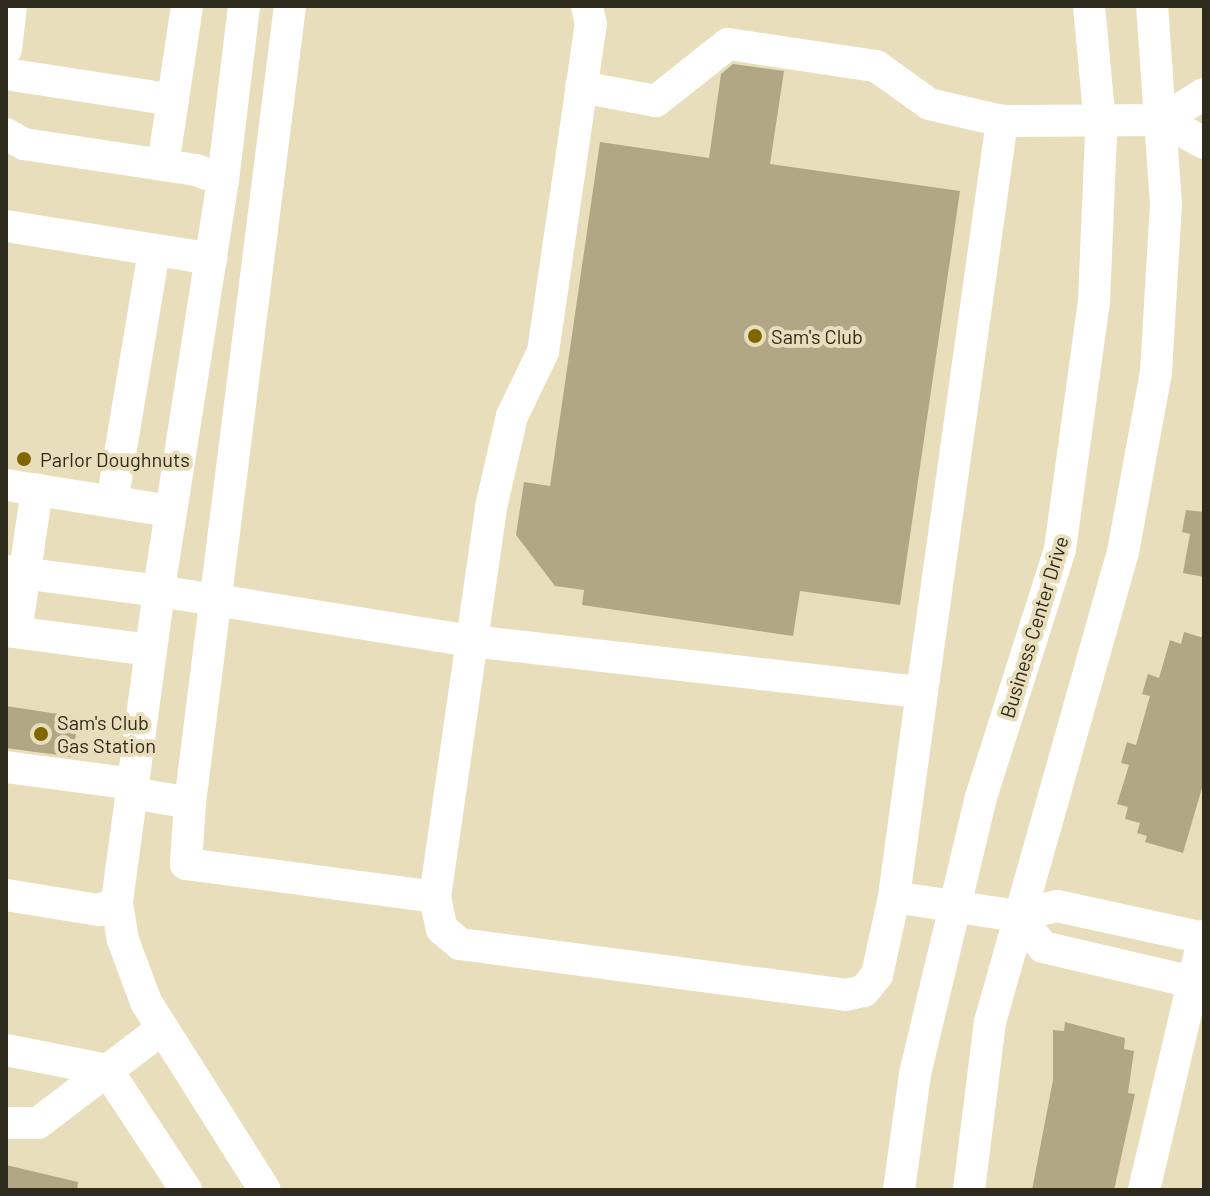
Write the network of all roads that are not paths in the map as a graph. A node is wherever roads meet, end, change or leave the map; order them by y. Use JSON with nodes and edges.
{"nodes":[{"id":1,"x":11,"y":6,"type":"edge"},
{"id":2,"x":187,"y":6,"type":"edge"},
{"id":3,"x":244,"y":6,"type":"edge"},
{"id":4,"x":290,"y":6,"type":"edge"},
{"id":5,"x":587,"y":6,"type":"edge"},
{"id":6,"x":1089,"y":6,"type":"edge"},
{"id":7,"x":1152,"y":6,"type":"edge"},
{"id":8,"x":6,"y":49,"type":"edge"},
{"id":9,"x":6,"y":74,"type":"edge"},
{"id":10,"x":581,"y":87,"type":"junction"},
{"id":11,"x":1204,"y":94,"type":"edge"},
{"id":12,"x":173,"y":100,"type":"junction"},
{"id":13,"x":1162,"y":120,"type":"junction"},
{"id":14,"x":1002,"y":121,"type":"junction"},
{"id":15,"x":1100,"y":122,"type":"junction"},
{"id":16,"x":6,"y":134,"type":"edge"},
{"id":17,"x":1204,"y":143,"type":"edge"},
{"id":18,"x":163,"y":165,"type":"junction"},
{"id":19,"x":223,"y":180,"type":"junction"},
{"id":20,"x":6,"y":226,"type":"edge"},
{"id":21,"x":154,"y":250,"type":"junction"},
{"id":22,"x":211,"y":259,"type":"junction"},
{"id":23,"x":22,"y":487,"type":"edge"},
{"id":24,"x":112,"y":502,"type":"junction"},
{"id":25,"x":171,"y":511,"type":"junction"},
{"id":26,"x":15,"y":572,"type":"edge"},
{"id":27,"x":159,"y":591,"type":"junction"},
{"id":28,"x":216,"y":599,"type":"junction"},
{"id":29,"x":11,"y":631,"type":"edge"},
{"id":30,"x":471,"y":641,"type":"junction"},
{"id":31,"x":151,"y":650,"type":"junction"},
{"id":32,"x":922,"y":692,"type":"junction"},
{"id":33,"x":6,"y":767,"type":"edge"},
{"id":34,"x":132,"y":789,"type":"junction"},
{"id":35,"x":190,"y":803,"type":"junction"},
{"id":36,"x":6,"y":895,"type":"edge"},
{"id":37,"x":435,"y":897,"type":"junction"},
{"id":38,"x":894,"y":897,"type":"junction"},
{"id":39,"x":117,"y":903,"type":"junction"},
{"id":40,"x":953,"y":908,"type":"junction"},
{"id":41,"x":1017,"y":916,"type":"junction"},
{"id":42,"x":1204,"y":937,"type":"edge"},
{"id":43,"x":1192,"y":982,"type":"junction"},
{"id":44,"x":162,"y":1029,"type":"junction"},
{"id":45,"x":6,"y":1050,"type":"edge"},
{"id":46,"x":107,"y":1070,"type":"junction"},
{"id":47,"x":6,"y":1123,"type":"edge"},
{"id":48,"x":186,"y":1190,"type":"edge"},
{"id":49,"x":265,"y":1190,"type":"edge"},
{"id":50,"x":899,"y":1190,"type":"edge"},
{"id":51,"x":969,"y":1190,"type":"edge"},
{"id":52,"x":1144,"y":1190,"type":"edge"}],
"edges":[{"from":1,"to":8,"type":"street"},
{"from":2,"to":12,"type":"street"},
{"from":3,"to":19,"type":"street"},
{"from":4,"to":28,"type":"street"},
{"from":5,"to":10,"type":"street"},
{"from":6,"to":15,"type":"street","name":"Business Center Drive"},
{"from":7,"to":13,"type":"street"},
{"from":9,"to":12,"type":"street"},
{"from":10,"to":14,"type":"street"},
{"from":10,"to":30,"type":"street"},
{"from":11,"to":13,"type":"street"},
{"from":12,"to":18,"type":"street"},
{"from":13,"to":15,"type":"street"},
{"from":13,"to":17,"type":"street"},
{"from":13,"to":41,"type":"street"},
{"from":14,"to":15,"type":"street"},
{"from":14,"to":32,"type":"street"},
{"from":15,"to":40,"type":"street","name":"Business Center Drive"},
{"from":16,"to":18,"type":"street"},
{"from":18,"to":19,"type":"street"},
{"from":19,"to":22,"type":"street"},
{"from":20,"to":21,"type":"street"},
{"from":21,"to":22,"type":"street"},
{"from":21,"to":24,"type":"street"},
{"from":22,"to":25,"type":"street"},
{"from":23,"to":24,"type":"street"},
{"from":23,"to":26,"type":"street"},
{"from":24,"to":25,"type":"street"},
{"from":25,"to":27,"type":"street"},
{"from":26,"to":27,"type":"street"},
{"from":26,"to":29,"type":"street"},
{"from":27,"to":28,"type":"street"},
{"from":27,"to":31,"type":"street"},
{"from":28,"to":30,"type":"street"},
{"from":28,"to":35,"type":"street"},
{"from":29,"to":31,"type":"street"},
{"from":30,"to":32,"type":"street"},
{"from":30,"to":37,"type":"street"},
{"from":31,"to":34,"type":"street"},
{"from":32,"to":38,"type":"street"},
{"from":33,"to":34,"type":"street"},
{"from":34,"to":35,"type":"street"},
{"from":34,"to":39,"type":"street"},
{"from":35,"to":37,"type":"street"},
{"from":36,"to":39,"type":"street"},
{"from":37,"to":38,"type":"street"},
{"from":38,"to":40,"type":"street"},
{"from":39,"to":44,"type":"street"},
{"from":40,"to":41,"type":"street"},
{"from":40,"to":50,"type":"street","name":"Business Center Drive"},
{"from":41,"to":42,"type":"street"},
{"from":41,"to":43,"type":"street"},
{"from":41,"to":51,"type":"street"},
{"from":42,"to":43,"type":"street"},
{"from":43,"to":52,"type":"street"},
{"from":44,"to":46,"type":"street"},
{"from":44,"to":49,"type":"street"},
{"from":45,"to":46,"type":"street"},
{"from":46,"to":47,"type":"street"},
{"from":46,"to":48,"type":"street"}]}
